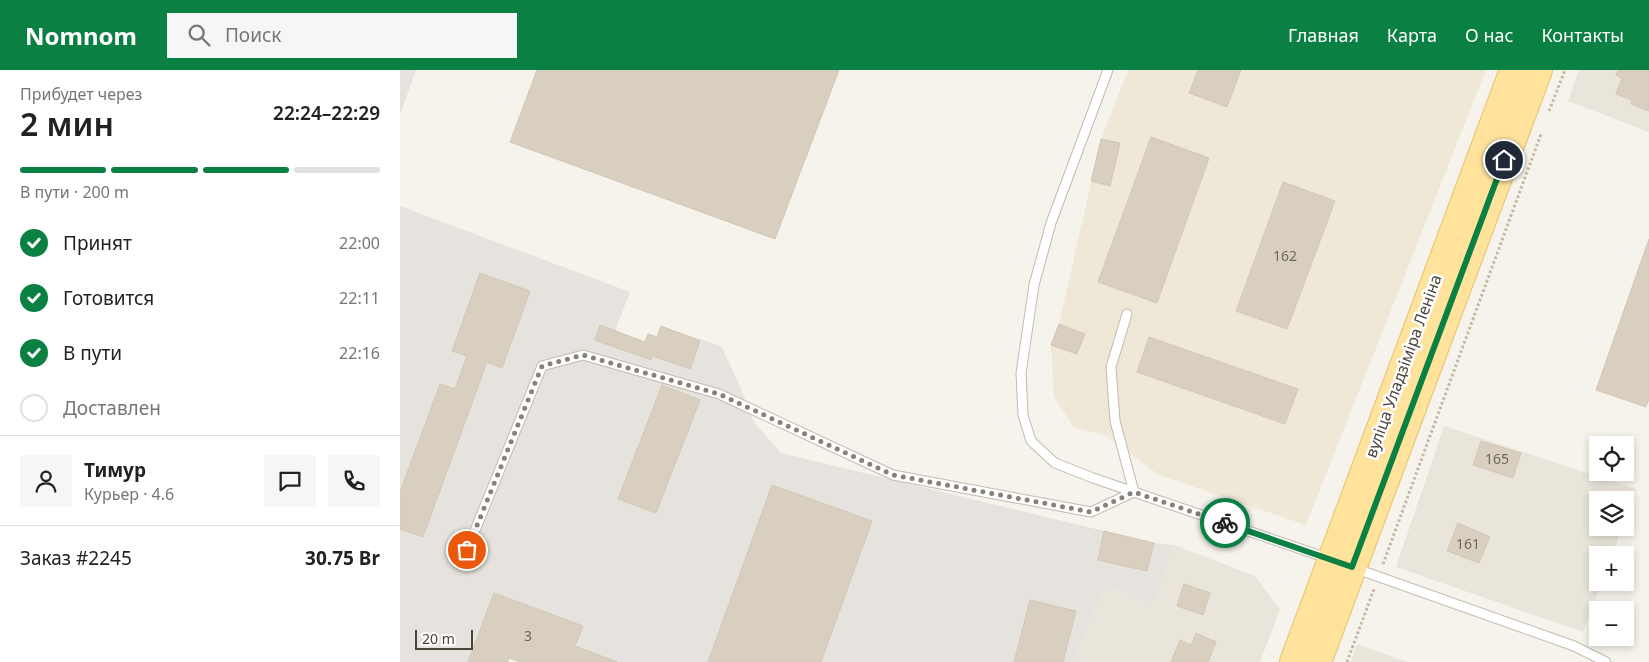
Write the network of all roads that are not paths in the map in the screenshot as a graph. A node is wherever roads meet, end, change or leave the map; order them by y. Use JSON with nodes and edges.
{"nodes":[{"id":1,"x":1108,"y":70,"type":"edge"},
{"id":2,"x":1514,"y":70,"type":"edge"},
{"id":3,"x":1538,"y":70,"type":"edge"},
{"id":4,"x":1127,"y":314,"type":"dead end"},
{"id":5,"x":1134,"y":492,"type":"junction"},
{"id":6,"x":467,"y":550,"type":"dead end"},
{"id":7,"x":1342,"y":563,"type":"junction"},
{"id":8,"x":1294,"y":662,"type":"edge"},
{"id":9,"x":1317,"y":662,"type":"edge"},
{"id":10,"x":1606,"y":662,"type":"edge"}],
"edges":[{"from":1,"to":5,"type":"lane"},
{"from":2,"to":7,"type":"main road","name":"вуліца Уладзіміра Леніна"},
{"from":3,"to":7,"type":"main road","name":"вуліца Уладзіміра Леніна"},
{"from":4,"to":5,"type":"lane"},
{"from":5,"to":6,"type":"lane"},
{"from":5,"to":7,"type":"lane"},
{"from":7,"to":8,"type":"main road","name":"вуліца Уладзіміра Леніна"},
{"from":7,"to":9,"type":"main road","name":"вуліца Уладзіміра Леніна"},
{"from":7,"to":10,"type":"lane"}]}
